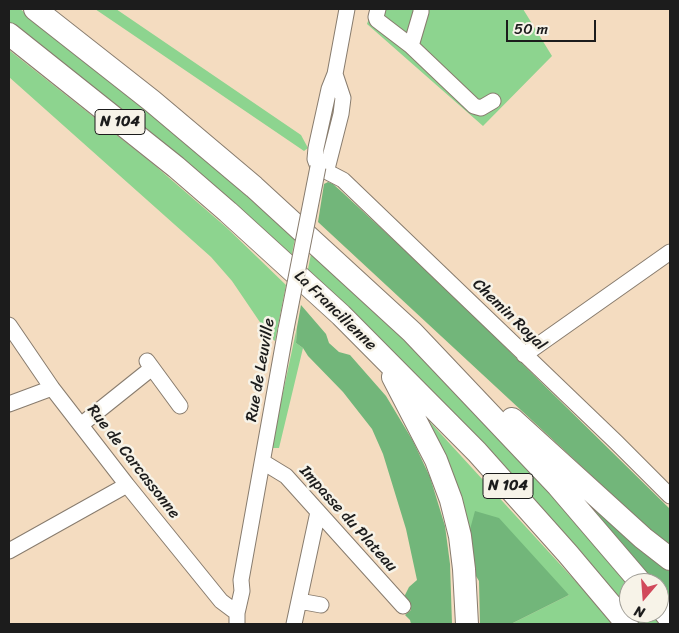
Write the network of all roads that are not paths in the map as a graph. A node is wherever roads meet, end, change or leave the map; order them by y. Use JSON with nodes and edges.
{"nodes":[{"id":1,"x":35,"y":9,"type":"edge"},
{"id":2,"x":346,"y":9,"type":"edge"},
{"id":3,"x":378,"y":9,"type":"edge"},
{"id":4,"x":420,"y":9,"type":"edge"},
{"id":5,"x":9,"y":34,"type":"edge"},
{"id":6,"x":410,"y":46,"type":"junction"},
{"id":7,"x":493,"y":102,"type":"dead end"},
{"id":8,"x":318,"y":167,"type":"junction"},
{"id":9,"x":670,"y":252,"type":"edge"},
{"id":10,"x":9,"y":325,"type":"edge"},
{"id":11,"x":412,"y":332,"type":"junction"},
{"id":12,"x":524,"y":355,"type":"junction"},
{"id":13,"x":382,"y":356,"type":"junction"},
{"id":14,"x":52,"y":388,"type":"junction"},
{"id":15,"x":9,"y":404,"type":"edge"},
{"id":16,"x":180,"y":406,"type":"dead end"},
{"id":17,"x":82,"y":424,"type":"junction"},
{"id":18,"x":263,"y":462,"type":"junction"},
{"id":19,"x":127,"y":485,"type":"junction"},
{"id":20,"x":670,"y":496,"type":"edge"},
{"id":21,"x":318,"y":512,"type":"junction"},
{"id":22,"x":9,"y":551,"type":"edge"},
{"id":23,"x":670,"y":559,"type":"edge"},
{"id":24,"x":632,"y":573,"type":"edge"},
{"id":25,"x":299,"y":601,"type":"junction"},
{"id":26,"x":321,"y":605,"type":"dead end"},
{"id":27,"x":403,"y":606,"type":"dead end"},
{"id":28,"x":234,"y":615,"type":"edge"},
{"id":29,"x":226,"y":624,"type":"edge"},
{"id":30,"x":294,"y":624,"type":"edge"},
{"id":31,"x":467,"y":624,"type":"edge"},
{"id":32,"x":627,"y":624,"type":"edge"}],
"edges":[{"from":1,"to":11,"type":"highway","number":"N 104"},
{"from":2,"to":8,"type":"street","name":"Rue de Leuville"},
{"from":3,"to":6,"type":"street"},
{"from":4,"to":6,"type":"street"},
{"from":5,"to":13,"type":"highway","name":"La Francilienne","number":"N 104"},
{"from":6,"to":7,"type":"street"},
{"from":8,"to":12,"type":"street","name":"Chemin Royal"},
{"from":8,"to":18,"type":"street","name":"Rue de Leuville","bridge":true},
{"from":9,"to":12,"type":"street"},
{"from":10,"to":14,"type":"street","name":"Rue de Carcassonne"},
{"from":11,"to":23,"type":"highway"},
{"from":11,"to":24,"type":"highway","number":"N 104"},
{"from":12,"to":20,"type":"street","name":"Chemin Royal"},
{"from":13,"to":31,"type":"highway"},
{"from":13,"to":32,"type":"highway","name":"La Francilienne","number":"N 104"},
{"from":14,"to":15,"type":"street"},
{"from":14,"to":17,"type":"street","name":"Rue de Carcassonne"},
{"from":16,"to":17,"type":"street"},
{"from":17,"to":19,"type":"street","name":"Rue de Carcassonne"},
{"from":18,"to":21,"type":"street","name":"Impasse du Plateau"},
{"from":18,"to":28,"type":"street","name":"Rue de Leuville"},
{"from":19,"to":22,"type":"street"},
{"from":19,"to":28,"type":"street","name":"Rue de Carcassonne"},
{"from":21,"to":25,"type":"street"},
{"from":21,"to":27,"type":"street","name":"Impasse du Plateau"},
{"from":25,"to":26,"type":"street"},
{"from":25,"to":30,"type":"street"},
{"from":28,"to":29,"type":"street","name":"Rue de Leuville"}]}
